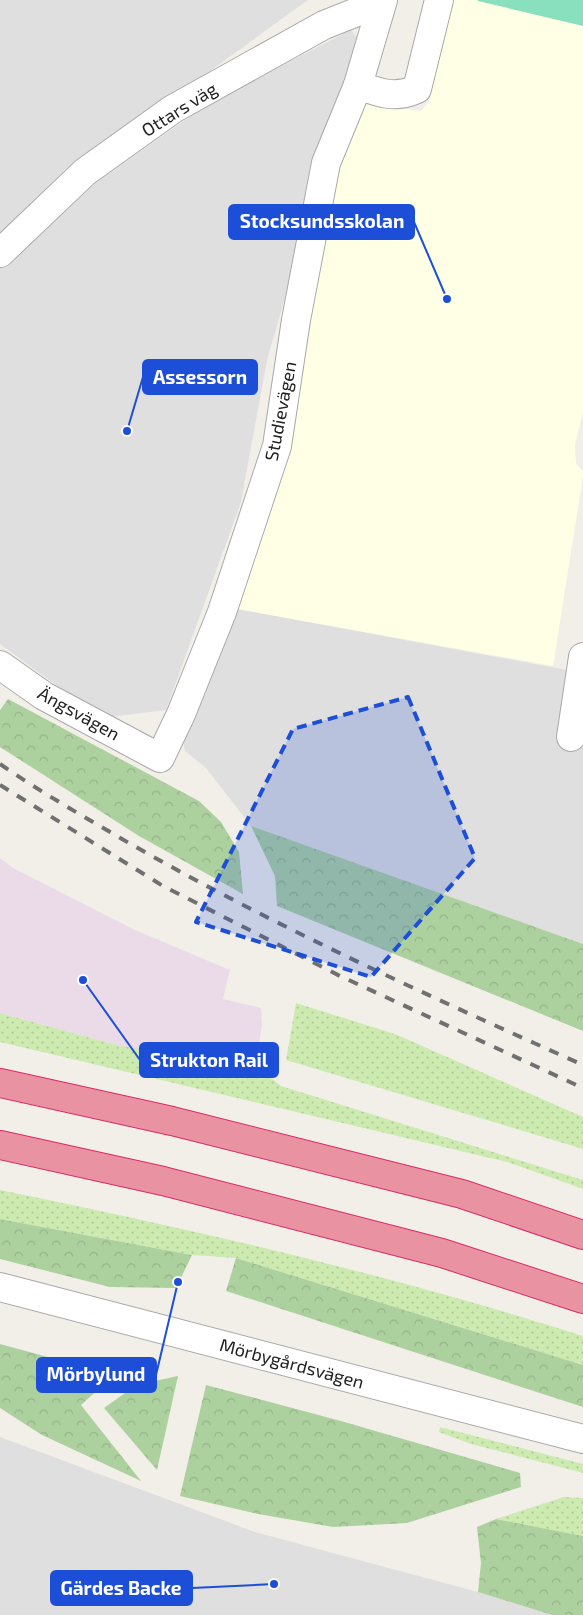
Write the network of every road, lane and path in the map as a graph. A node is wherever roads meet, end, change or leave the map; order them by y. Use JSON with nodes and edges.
{"nodes":[{"id":1,"x":439,"y":0,"type":"edge"},
{"id":2,"x":383,"y":1,"type":"edge"},
{"id":3,"x":358,"y":84,"type":"junction"},
{"id":4,"x":0,"y":253,"type":"edge"},
{"id":5,"x":583,"y":657,"type":"edge"},
{"id":6,"x":0,"y":665,"type":"edge"},
{"id":7,"x":571,"y":737,"type":"dead end"},
{"id":8,"x":160,"y":758,"type":"joint"},
{"id":9,"x":0,"y":1083,"type":"edge"},
{"id":10,"x":0,"y":1145,"type":"edge"},
{"id":11,"x":583,"y":1235,"type":"edge"},
{"id":12,"x":0,"y":1287,"type":"edge"},
{"id":13,"x":583,"y":1299,"type":"edge"},
{"id":14,"x":583,"y":1439,"type":"edge"}],
"edges":[{"from":1,"to":3,"type":"street"},
{"from":2,"to":3,"type":"street","name":"Studievägen"},
{"from":2,"to":4,"type":"street","name":"Ottars väg"},
{"from":3,"to":8,"type":"street","name":"Studievägen"},
{"from":5,"to":7,"type":"street"},
{"from":6,"to":8,"type":"street","name":"Ängsvägen"},
{"from":9,"to":11,"type":"highway"},
{"from":10,"to":13,"type":"highway"},
{"from":12,"to":14,"type":"street","name":"Mörbygårdsvägen"}]}
